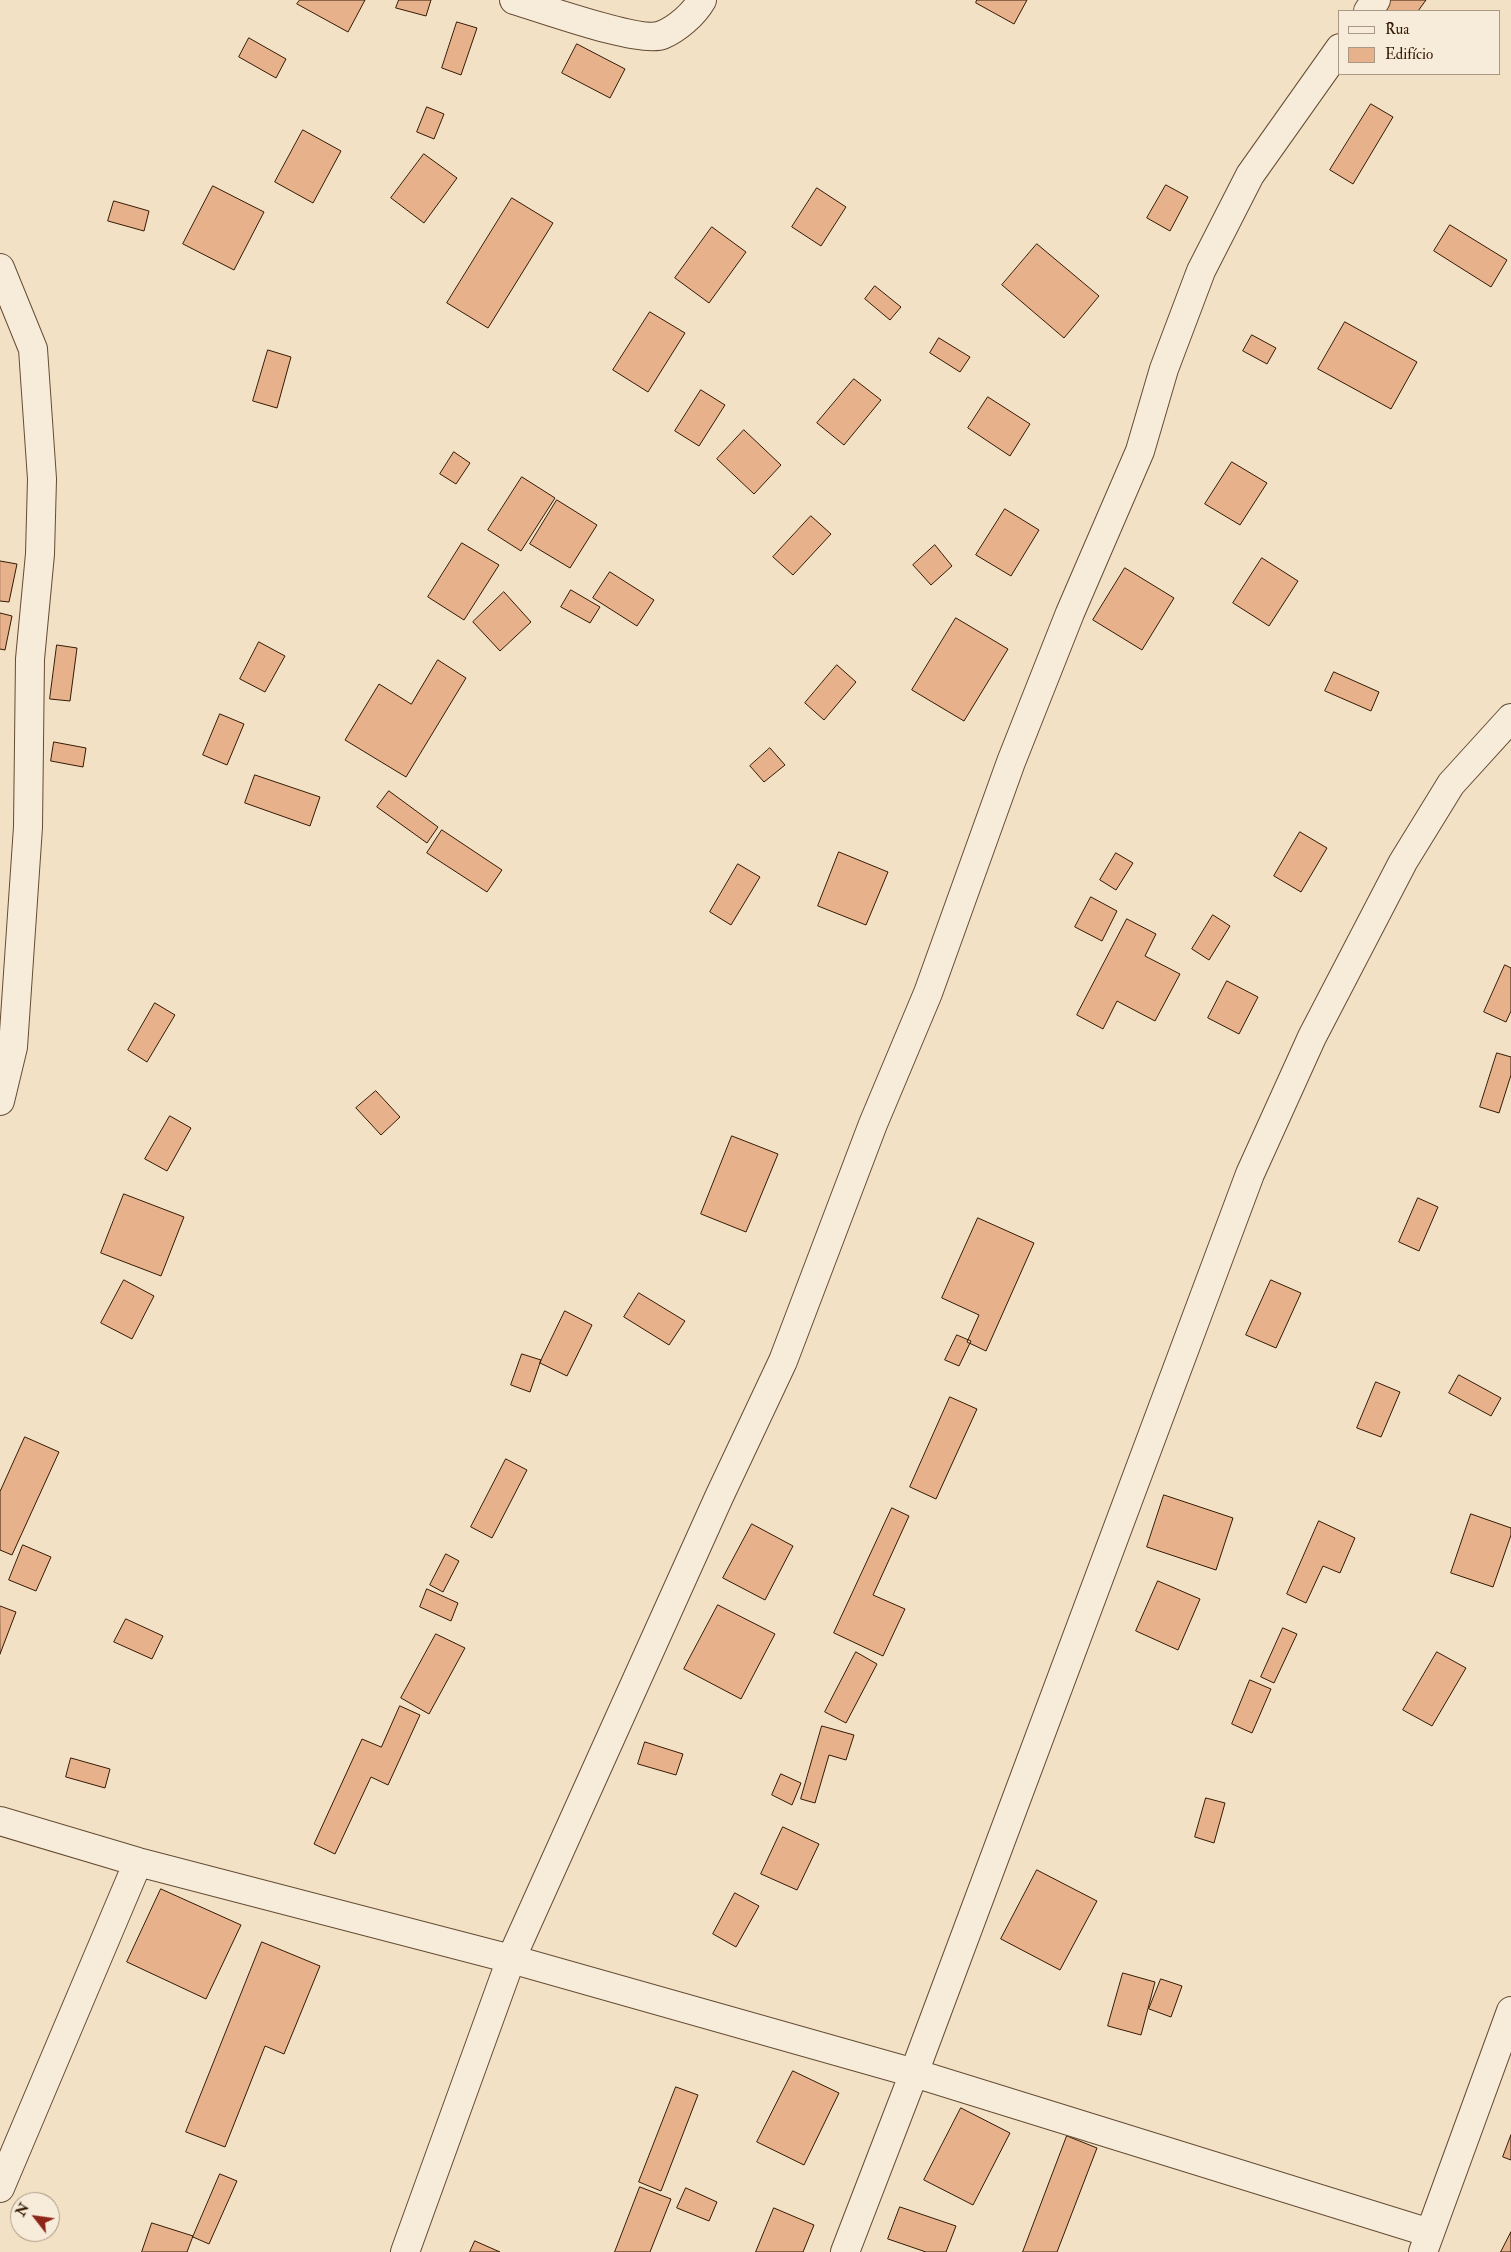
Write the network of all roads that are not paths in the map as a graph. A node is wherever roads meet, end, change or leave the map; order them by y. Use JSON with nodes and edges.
{"nodes":[{"id":1,"x":514,"y":0,"type":"edge"},
{"id":2,"x":702,"y":0,"type":"edge"},
{"id":3,"x":1338,"y":51,"type":"edge"},
{"id":4,"x":0,"y":268,"type":"edge"},
{"id":5,"x":1511,"y":718,"type":"edge"},
{"id":6,"x":0,"y":1101,"type":"edge"},
{"id":7,"x":0,"y":1821,"type":"edge"},
{"id":8,"x":138,"y":1862,"type":"junction"},
{"id":9,"x":511,"y":1959,"type":"junction"},
{"id":10,"x":1511,"y":2011,"type":"edge"},
{"id":11,"x":914,"y":2073,"type":"junction"},
{"id":12,"x":0,"y":2188,"type":"edge"},
{"id":13,"x":1427,"y":2243,"type":"edge"},
{"id":14,"x":405,"y":2252,"type":"edge"},
{"id":15,"x":845,"y":2252,"type":"edge"}],
"edges":[{"from":1,"to":2,"type":"street"},
{"from":3,"to":9,"type":"street"},
{"from":4,"to":6,"type":"street"},
{"from":5,"to":11,"type":"street"},
{"from":7,"to":8,"type":"street"},
{"from":8,"to":9,"type":"street"},
{"from":8,"to":12,"type":"street"},
{"from":9,"to":11,"type":"street"},
{"from":9,"to":14,"type":"street"},
{"from":10,"to":13,"type":"street"},
{"from":11,"to":13,"type":"street"},
{"from":11,"to":15,"type":"street"}]}
